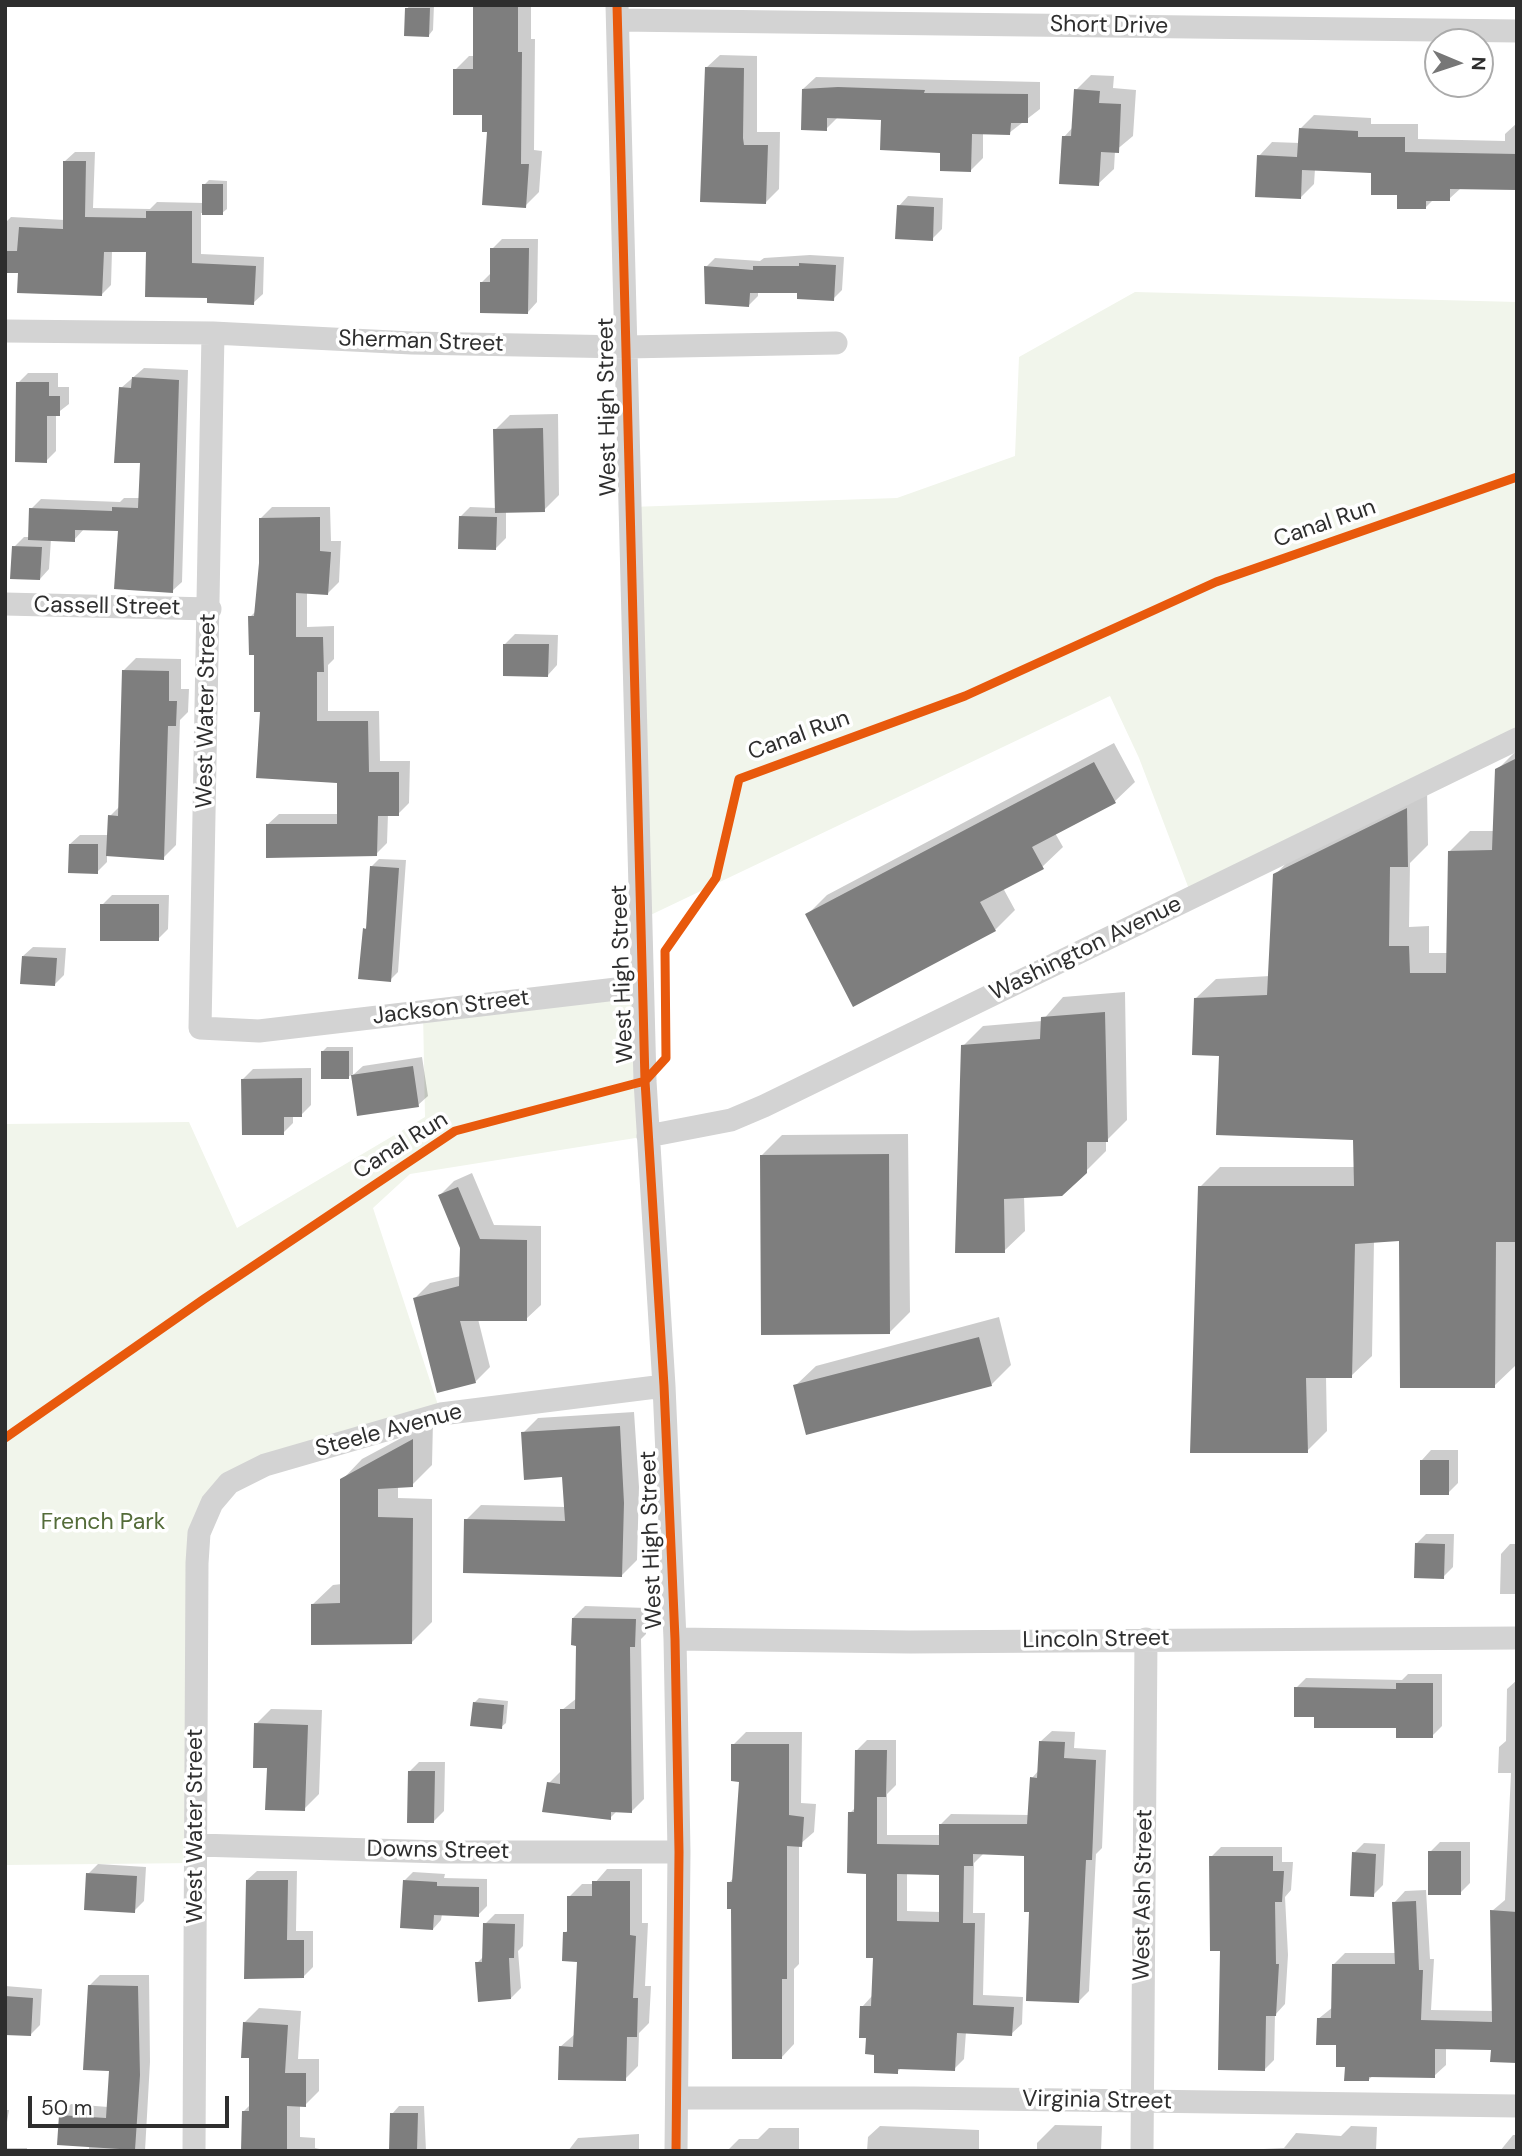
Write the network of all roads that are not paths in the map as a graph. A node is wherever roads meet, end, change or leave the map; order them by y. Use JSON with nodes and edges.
{"nodes":[{"id":1,"x":617,"y":13,"type":"edge"},
{"id":2,"x":1517,"y":31,"type":"edge"},
{"id":3,"x":5,"y":331,"type":"edge"},
{"id":4,"x":213,"y":333,"type":"junction"},
{"id":5,"x":836,"y":343,"type":"dead end"},
{"id":6,"x":626,"y":347,"type":"junction"},
{"id":7,"x":5,"y":604,"type":"edge"},
{"id":8,"x":209,"y":609,"type":"junction"},
{"id":9,"x":1517,"y":739,"type":"edge"},
{"id":10,"x":642,"y":986,"type":"junction"},
{"id":11,"x":259,"y":1031,"type":"joint"},
{"id":12,"x":648,"y":1136,"type":"junction"},
{"id":13,"x":664,"y":1386,"type":"junction"},
{"id":14,"x":212,"y":1503,"type":"joint"},
{"id":15,"x":1517,"y":1637,"type":"edge"},
{"id":16,"x":675,"y":1639,"type":"junction"},
{"id":17,"x":1146,"y":1639,"type":"junction"},
{"id":18,"x":197,"y":1845,"type":"junction"},
{"id":19,"x":679,"y":1852,"type":"junction"},
{"id":20,"x":677,"y":2098,"type":"junction"},
{"id":21,"x":1142,"y":2102,"type":"junction"},
{"id":22,"x":1517,"y":2106,"type":"edge"},
{"id":23,"x":194,"y":2151,"type":"edge"},
{"id":24,"x":676,"y":2151,"type":"edge"},
{"id":25,"x":1142,"y":2151,"type":"edge"}],
"edges":[{"from":1,"to":2,"type":"street","name":"Short Drive"},
{"from":1,"to":6,"type":"street","name":"West High Street"},
{"from":3,"to":4,"type":"street","name":"Sherman Street"},
{"from":4,"to":6,"type":"street","name":"Sherman Street"},
{"from":4,"to":8,"type":"street","name":"West Water Street"},
{"from":5,"to":6,"type":"street","name":"Sherman Street"},
{"from":6,"to":10,"type":"street","name":"West High Street"},
{"from":7,"to":8,"type":"street","name":"Cassell Street"},
{"from":8,"to":11,"type":"street","name":"West Water Street"},
{"from":9,"to":12,"type":"street","name":"Washington Avenue"},
{"from":10,"to":11,"type":"street","name":"Jackson Street"},
{"from":10,"to":12,"type":"street","name":"West High Street"},
{"from":12,"to":13,"type":"street","name":"West High Street"},
{"from":13,"to":14,"type":"street","name":"Steele Avenue"},
{"from":13,"to":16,"type":"street","name":"West High Street"},
{"from":14,"to":18,"type":"street","name":"West Water Street"},
{"from":15,"to":17,"type":"street","name":"Lincoln Street"},
{"from":16,"to":17,"type":"street","name":"Lincoln Street"},
{"from":16,"to":19,"type":"street","name":"West High Street"},
{"from":17,"to":21,"type":"street","name":"West Ash Street"},
{"from":18,"to":19,"type":"street","name":"Downs Street"},
{"from":18,"to":23,"type":"street","name":"West Water Street"},
{"from":19,"to":20,"type":"street","name":"West High Street"},
{"from":20,"to":21,"type":"street","name":"Virginia Street"},
{"from":20,"to":24,"type":"street","name":"West High Street"},
{"from":21,"to":22,"type":"street","name":"Virginia Street"},
{"from":21,"to":25,"type":"street","name":"West Ash Street"}]}
